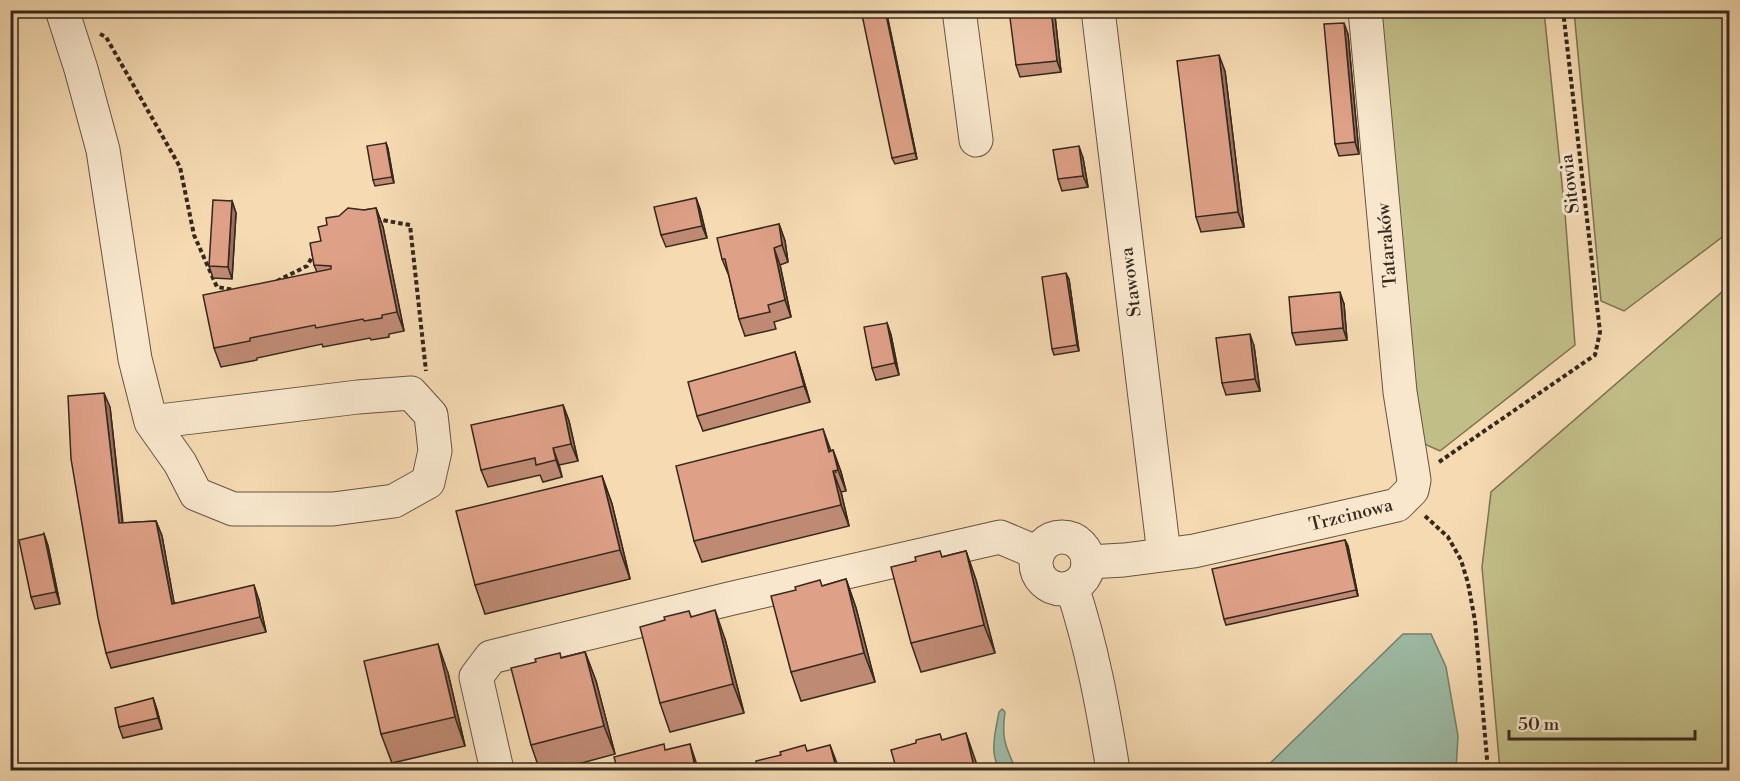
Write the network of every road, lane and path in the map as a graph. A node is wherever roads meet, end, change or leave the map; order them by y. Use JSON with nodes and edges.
{"nodes":[{"id":1,"x":959,"y":10,"type":"edge"},
{"id":2,"x":1098,"y":10,"type":"edge"},
{"id":3,"x":1365,"y":10,"type":"edge"},
{"id":4,"x":1563,"y":10,"type":"edge"},
{"id":5,"x":63,"y":14,"type":"edge"},
{"id":6,"x":976,"y":140,"type":"dead end"},
{"id":7,"x":367,"y":218,"type":"edge"},
{"id":8,"x":317,"y":248,"type":"edge"},
{"id":9,"x":276,"y":282,"type":"edge"},
{"id":10,"x":242,"y":291,"type":"edge"},
{"id":11,"x":431,"y":415,"type":"junction"},
{"id":12,"x":151,"y":422,"type":"junction"},
{"id":13,"x":1407,"y":491,"type":"junction"},
{"id":14,"x":1164,"y":554,"type":"junction"},
{"id":15,"x":1080,"y":574,"type":"junction"},
{"id":16,"x":497,"y":771,"type":"edge"},
{"id":17,"x":1113,"y":771,"type":"edge"},
{"id":18,"x":1488,"y":771,"type":"edge"}],
"edges":[{"from":1,"to":6,"type":"street"},
{"from":2,"to":14,"type":"street","name":"Stawowa"},
{"from":3,"to":13,"type":"street","name":"Tataraków"},
{"from":4,"to":13,"type":"path","name":"Sitowia"},
{"from":5,"to":10,"type":"path"},
{"from":5,"to":12,"type":"street"},
{"from":7,"to":11,"type":"path"},
{"from":8,"to":9,"type":"path"},
{"from":11,"to":12,"type":"street"},
{"from":11,"to":12,"type":"street"},
{"from":13,"to":14,"type":"street","name":"Trzcinowa"},
{"from":13,"to":18,"type":"path"},
{"from":14,"to":15,"type":"street","name":"Trzcinowa"},
{"from":15,"to":16,"type":"street"},
{"from":15,"to":17,"type":"street"}]}
